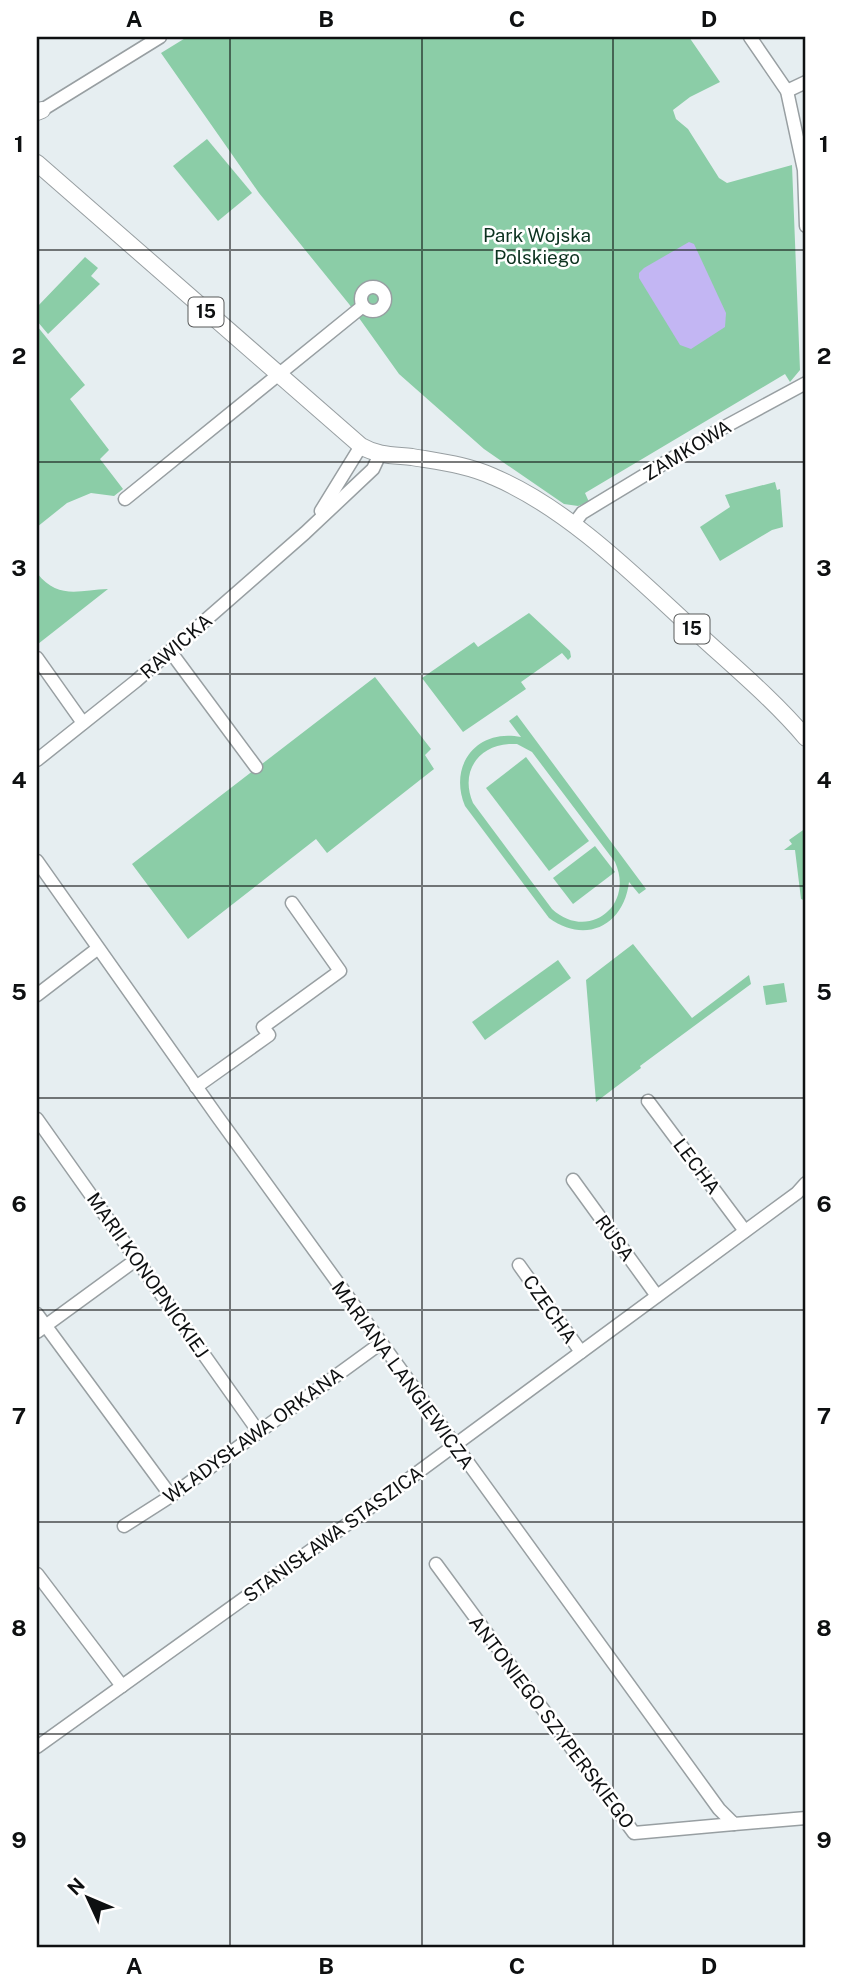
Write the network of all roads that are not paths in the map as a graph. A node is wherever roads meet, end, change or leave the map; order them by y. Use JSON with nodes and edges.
{"nodes":[{"id":1,"x":160,"y":37,"type":"edge"},
{"id":2,"x":750,"y":37,"type":"edge"},
{"id":3,"x":806,"y":82,"type":"edge"},
{"id":4,"x":787,"y":91,"type":"junction"},
{"id":5,"x":38,"y":111,"type":"edge"},
{"id":6,"x":37,"y":163,"type":"edge"},
{"id":7,"x":806,"y":226,"type":"edge"},
{"id":8,"x":363,"y":306,"type":"dead end"},
{"id":9,"x":278,"y":375,"type":"junction"},
{"id":10,"x":806,"y":383,"type":"edge"},
{"id":11,"x":361,"y":446,"type":"junction"},
{"id":12,"x":380,"y":454,"type":"junction"},
{"id":13,"x":125,"y":499,"type":"dead end"},
{"id":14,"x":573,"y":525,"type":"junction"},
{"id":15,"x":312,"y":527,"type":"junction"},
{"id":16,"x":170,"y":651,"type":"junction"},
{"id":17,"x":37,"y":658,"type":"edge"},
{"id":18,"x":83,"y":723,"type":"junction"},
{"id":19,"x":806,"y":738,"type":"edge"},
{"id":20,"x":37,"y":760,"type":"edge"},
{"id":21,"x":256,"y":767,"type":"dead end"},
{"id":22,"x":37,"y":861,"type":"edge"},
{"id":23,"x":292,"y":903,"type":"dead end"},
{"id":24,"x":97,"y":949,"type":"junction"},
{"id":25,"x":37,"y":995,"type":"edge"},
{"id":26,"x":196,"y":1087,"type":"junction"},
{"id":27,"x":648,"y":1101,"type":"dead end"},
{"id":28,"x":37,"y":1119,"type":"edge"},
{"id":29,"x":573,"y":1180,"type":"dead end"},
{"id":30,"x":803,"y":1188,"type":"edge"},
{"id":31,"x":745,"y":1231,"type":"junction"},
{"id":32,"x":137,"y":1259,"type":"junction"},
{"id":33,"x":519,"y":1265,"type":"dead end"},
{"id":34,"x":657,"y":1296,"type":"junction"},
{"id":35,"x":37,"y":1314,"type":"edge"},
{"id":36,"x":41,"y":1329,"type":"edge"},
{"id":37,"x":381,"y":1343,"type":"junction"},
{"id":38,"x":581,"y":1352,"type":"junction"},
{"id":39,"x":258,"y":1431,"type":"junction"},
{"id":40,"x":455,"y":1446,"type":"junction"},
{"id":41,"x":171,"y":1496,"type":"junction"},
{"id":42,"x":124,"y":1526,"type":"dead end"},
{"id":43,"x":436,"y":1564,"type":"dead end"},
{"id":44,"x":37,"y":1574,"type":"edge"},
{"id":45,"x":122,"y":1686,"type":"junction"},
{"id":46,"x":37,"y":1747,"type":"edge"},
{"id":47,"x":806,"y":1818,"type":"edge"},
{"id":48,"x":734,"y":1825,"type":"junction"}],
"edges":[{"from":1,"to":5,"type":"street"},
{"from":2,"to":4,"type":"street"},
{"from":3,"to":4,"type":"street"},
{"from":4,"to":7,"type":"street"},
{"from":6,"to":9,"type":"main road","number":"15"},
{"from":8,"to":9,"type":"street"},
{"from":9,"to":11,"type":"main road","number":"15"},
{"from":9,"to":13,"type":"street"},
{"from":10,"to":14,"type":"street","name":"ZAMKOWA"},
{"from":11,"to":12,"type":"main road","number":"15"},
{"from":11,"to":15,"type":"street","name":"RAWICKA"},
{"from":12,"to":14,"type":"main road","number":"15"},
{"from":12,"to":15,"type":"street","name":"RAWICKA"},
{"from":14,"to":19,"type":"main road","number":"15"},
{"from":15,"to":16,"type":"street","name":"RAWICKA"},
{"from":16,"to":18,"type":"street","name":"RAWICKA"},
{"from":16,"to":21,"type":"street"},
{"from":17,"to":18,"type":"street"},
{"from":18,"to":20,"type":"street","name":"RAWICKA"},
{"from":22,"to":24,"type":"street","name":"MARIANA LANGIEWICZA"},
{"from":23,"to":26,"type":"street"},
{"from":24,"to":25,"type":"street"},
{"from":24,"to":26,"type":"street","name":"MARIANA LANGIEWICZA"},
{"from":26,"to":37,"type":"street","name":"MARIANA LANGIEWICZA"},
{"from":27,"to":31,"type":"street","name":"LECHA"},
{"from":28,"to":32,"type":"street","name":"MARII KONOPNICKIEJ"},
{"from":29,"to":34,"type":"street","name":"RUSA"},
{"from":30,"to":31,"type":"street","name":"STANISŁAWA STASZICA"},
{"from":31,"to":34,"type":"street","name":"STANISŁAWA STASZICA"},
{"from":32,"to":36,"type":"street"},
{"from":32,"to":39,"type":"street","name":"MARII KONOPNICKIEJ"},
{"from":33,"to":38,"type":"street","name":"CZECHA"},
{"from":34,"to":38,"type":"street","name":"STANISŁAWA STASZICA"},
{"from":35,"to":36,"type":"street"},
{"from":36,"to":41,"type":"street"},
{"from":37,"to":39,"type":"street","name":"WŁADYSŁAWA ORKANA"},
{"from":37,"to":40,"type":"street","name":"MARIANA LANGIEWICZA"},
{"from":38,"to":40,"type":"street","name":"STANISŁAWA STASZICA"},
{"from":39,"to":41,"type":"street","name":"WŁADYSŁAWA ORKANA"},
{"from":40,"to":45,"type":"street","name":"STANISŁAWA STASZICA"},
{"from":40,"to":48,"type":"street","name":"MARIANA LANGIEWICZA"},
{"from":41,"to":42,"type":"street","name":"WŁADYSŁAWA ORKANA"},
{"from":43,"to":48,"type":"street","name":"ANTONIEGO SZYPERSKIEGO"},
{"from":44,"to":45,"type":"street"},
{"from":45,"to":46,"type":"street","name":"STANISŁAWA STASZICA"},
{"from":47,"to":48,"type":"street"}]}
